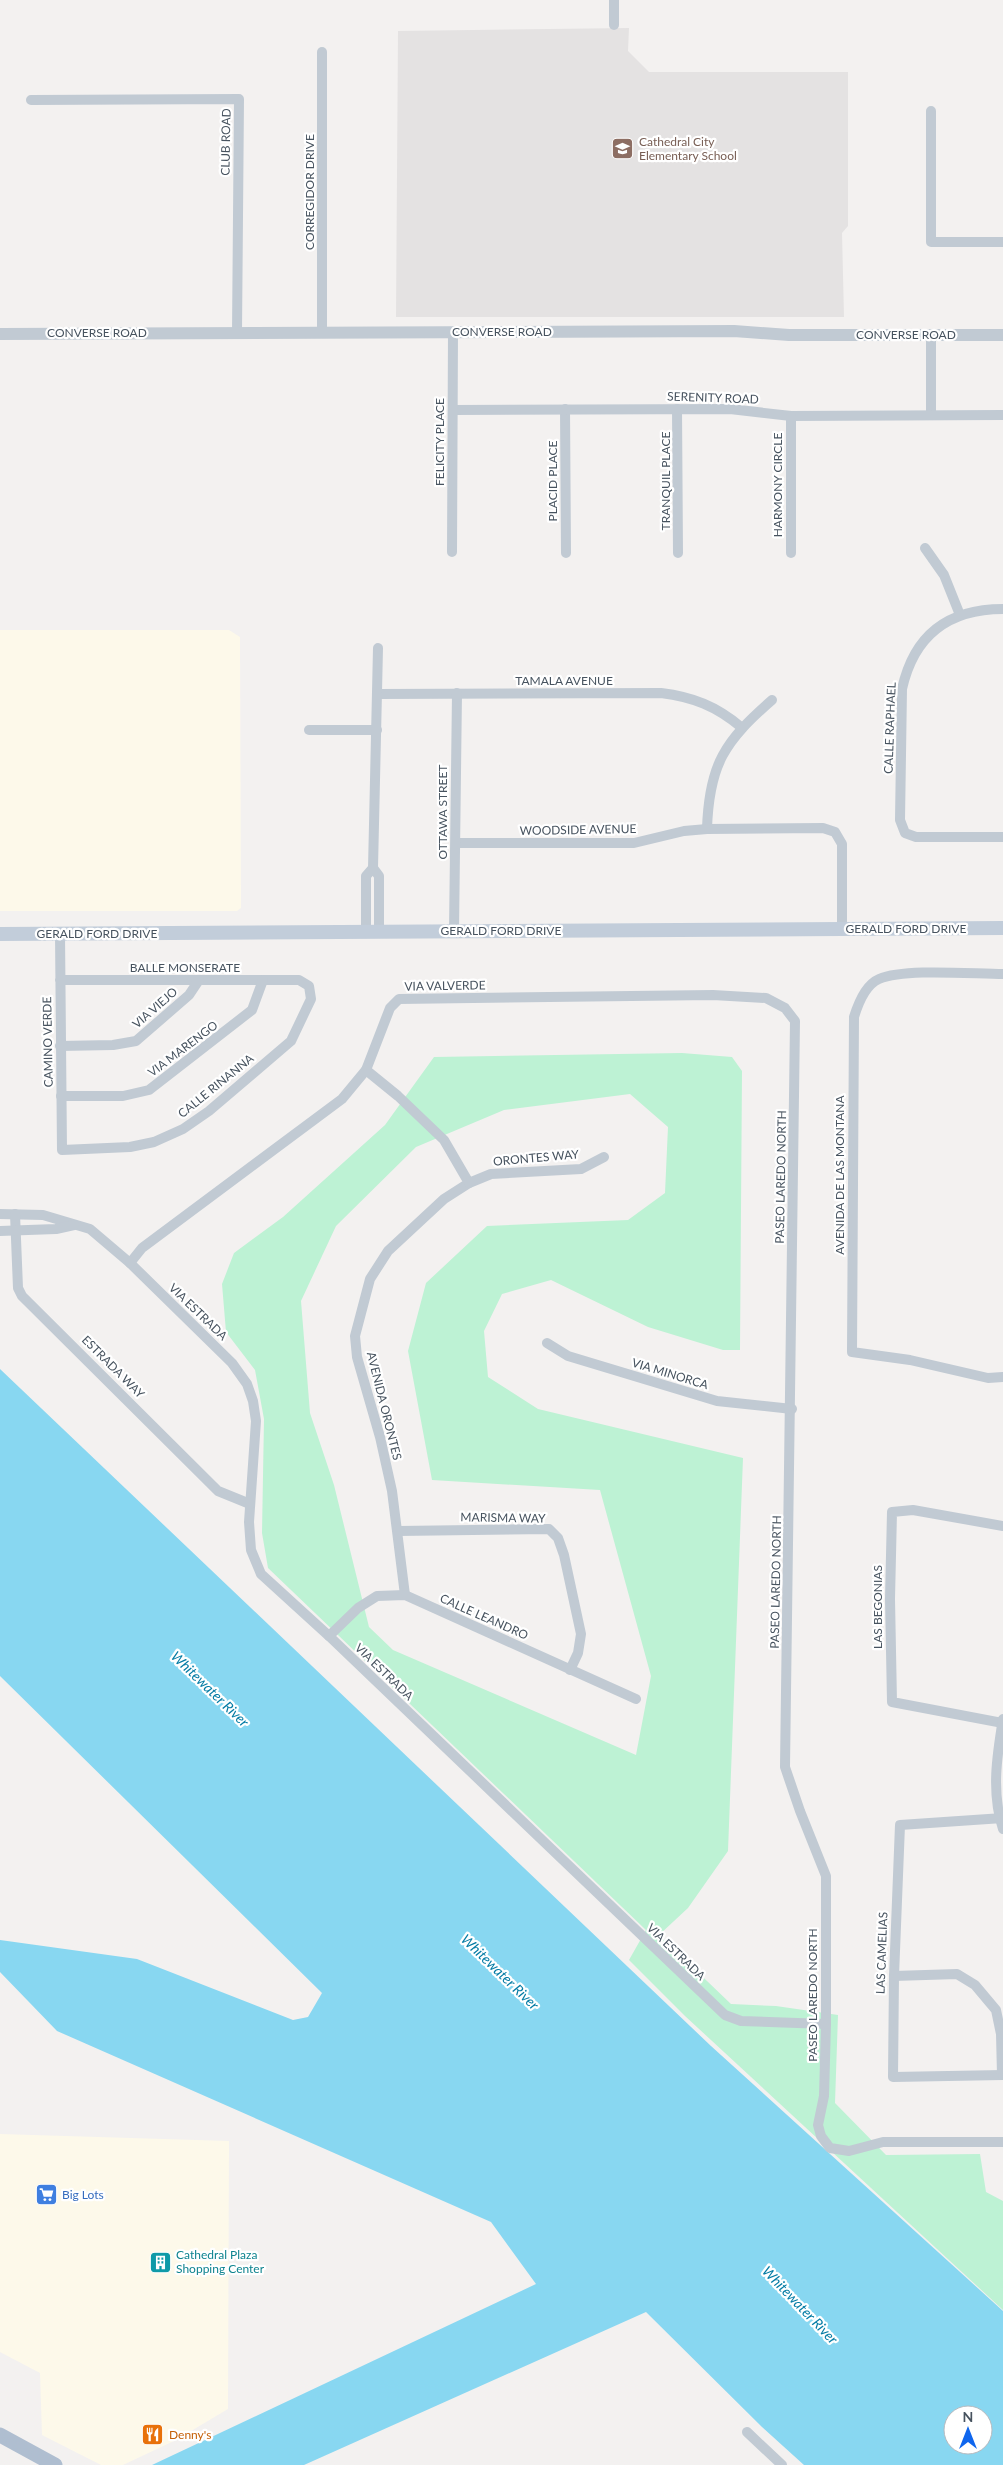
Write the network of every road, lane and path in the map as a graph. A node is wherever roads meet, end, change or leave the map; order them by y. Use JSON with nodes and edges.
{"nodes":[{"id":1,"x":614,"y":0,"type":"edge"},
{"id":2,"x":614,"y":25,"type":"dead end"},
{"id":3,"x":322,"y":52,"type":"dead end"},
{"id":4,"x":31,"y":100,"type":"dead end"},
{"id":5,"x":931,"y":111,"type":"dead end"},
{"id":6,"x":1003,"y":242,"type":"edge"},
{"id":7,"x":453,"y":332,"type":"junction"},
{"id":8,"x":236,"y":333,"type":"junction"},
{"id":9,"x":322,"y":333,"type":"junction"},
{"id":10,"x":0,"y":334,"type":"edge"},
{"id":11,"x":930,"y":334,"type":"junction"},
{"id":12,"x":1003,"y":335,"type":"edge"},
{"id":13,"x":678,"y":409,"type":"junction"},
{"id":14,"x":453,"y":410,"type":"junction"},
{"id":15,"x":565,"y":410,"type":"junction"},
{"id":16,"x":931,"y":415,"type":"junction"},
{"id":17,"x":1003,"y":415,"type":"edge"},
{"id":18,"x":791,"y":416,"type":"junction"},
{"id":19,"x":925,"y":548,"type":"dead end"},
{"id":20,"x":452,"y":552,"type":"dead end"},
{"id":21,"x":566,"y":553,"type":"dead end"},
{"id":22,"x":678,"y":553,"type":"dead end"},
{"id":23,"x":791,"y":553,"type":"dead end"},
{"id":24,"x":1003,"y":609,"type":"edge"},
{"id":25,"x":960,"y":615,"type":"junction"},
{"id":26,"x":378,"y":648,"type":"dead end"},
{"id":27,"x":456,"y":693,"type":"junction"},
{"id":28,"x":378,"y":694,"type":"junction"},
{"id":29,"x":772,"y":700,"type":"dead end"},
{"id":30,"x":741,"y":727,"type":"junction"},
{"id":31,"x":309,"y":730,"type":"dead end"},
{"id":32,"x":377,"y":730,"type":"junction"},
{"id":33,"x":707,"y":828,"type":"junction"},
{"id":34,"x":1003,"y":837,"type":"edge"},
{"id":35,"x":456,"y":843,"type":"junction"},
{"id":36,"x":373,"y":868,"type":"junction"},
{"id":37,"x":366,"y":885,"type":"junction"},
{"id":38,"x":379,"y":885,"type":"junction"},
{"id":39,"x":1003,"y":928,"type":"edge"},
{"id":40,"x":842,"y":929,"type":"junction"},
{"id":41,"x":372,"y":931,"type":"junction"},
{"id":42,"x":454,"y":931,"type":"junction"},
{"id":43,"x":0,"y":934,"type":"edge"},
{"id":44,"x":60,"y":934,"type":"junction"},
{"id":45,"x":1003,"y":974,"type":"edge"},
{"id":46,"x":60,"y":980,"type":"junction"},
{"id":47,"x":199,"y":980,"type":"junction"},
{"id":48,"x":263,"y":980,"type":"junction"},
{"id":49,"x":309,"y":986,"type":"joint"},
{"id":50,"x":785,"y":1008,"type":"joint"},
{"id":51,"x":60,"y":1046,"type":"junction"},
{"id":52,"x":366,"y":1070,"type":"junction"},
{"id":53,"x":61,"y":1096,"type":"junction"},
{"id":54,"x":62,"y":1150,"type":"joint"},
{"id":55,"x":604,"y":1157,"type":"dead end"},
{"id":56,"x":469,"y":1183,"type":"junction"},
{"id":57,"x":0,"y":1214,"type":"edge"},
{"id":58,"x":15,"y":1214,"type":"junction"},
{"id":59,"x":75,"y":1225,"type":"junction"},
{"id":60,"x":0,"y":1231,"type":"edge"},
{"id":61,"x":15,"y":1231,"type":"junction"},
{"id":62,"x":130,"y":1263,"type":"junction"},
{"id":63,"x":547,"y":1343,"type":"dead end"},
{"id":64,"x":1003,"y":1377,"type":"edge"},
{"id":65,"x":792,"y":1409,"type":"junction"},
{"id":66,"x":250,"y":1504,"type":"junction"},
{"id":67,"x":1003,"y":1526,"type":"edge"},
{"id":68,"x":398,"y":1531,"type":"junction"},
{"id":69,"x":405,"y":1595,"type":"junction"},
{"id":70,"x":329,"y":1636,"type":"junction"},
{"id":71,"x":570,"y":1670,"type":"junction"},
{"id":72,"x":636,"y":1700,"type":"dead end"},
{"id":73,"x":1003,"y":1721,"type":"edge"},
{"id":74,"x":1002,"y":1818,"type":"edge"},
{"id":75,"x":1003,"y":1829,"type":"edge"},
{"id":76,"x":894,"y":1976,"type":"junction"},
{"id":77,"x":826,"y":2024,"type":"junction"},
{"id":78,"x":1002,"y":2075,"type":"edge"},
{"id":79,"x":1003,"y":2142,"type":"edge"},
{"id":80,"x":747,"y":2432,"type":"dead end"},
{"id":81,"x":0,"y":2435,"type":"edge"},
{"id":82,"x":54,"y":2465,"type":"edge"},
{"id":83,"x":782,"y":2465,"type":"edge"}],
"edges":[{"from":1,"to":2,"type":"street"},
{"from":3,"to":9,"type":"street","name":"CORREGIDOR DRIVE"},
{"from":4,"to":8,"type":"street","name":"CLUB ROAD"},
{"from":5,"to":6,"type":"street"},
{"from":7,"to":9,"type":"street","name":"CONVERSE ROAD"},
{"from":7,"to":11,"type":"street","name":"CONVERSE ROAD"},
{"from":7,"to":14,"type":"street","name":"FELICITY PLACE"},
{"from":8,"to":9,"type":"street","name":"CONVERSE ROAD"},
{"from":8,"to":10,"type":"street","name":"CONVERSE ROAD"},
{"from":11,"to":12,"type":"street","name":"CONVERSE ROAD"},
{"from":11,"to":16,"type":"street"},
{"from":13,"to":15,"type":"street","name":"SERENITY ROAD"},
{"from":13,"to":18,"type":"street","name":"SERENITY ROAD"},
{"from":13,"to":22,"type":"street","name":"TRANQUIL PLACE"},
{"from":14,"to":15,"type":"street","name":"SERENITY ROAD"},
{"from":14,"to":20,"type":"street","name":"FELICITY PLACE"},
{"from":15,"to":21,"type":"street","name":"PLACID PLACE"},
{"from":16,"to":17,"type":"street","name":"SERENITY ROAD"},
{"from":16,"to":18,"type":"street","name":"SERENITY ROAD"},
{"from":18,"to":23,"type":"street","name":"HARMONY CIRCLE"},
{"from":19,"to":25,"type":"street"},
{"from":24,"to":25,"type":"street","name":"CALLE RAPHAEL"},
{"from":25,"to":34,"type":"street","name":"CALLE RAPHAEL"},
{"from":26,"to":28,"type":"street"},
{"from":27,"to":28,"type":"street","name":"TAMALA AVENUE"},
{"from":27,"to":30,"type":"street","name":"TAMALA AVENUE"},
{"from":27,"to":35,"type":"street","name":"OTTAWA STREET"},
{"from":28,"to":32,"type":"street"},
{"from":29,"to":30,"type":"street"},
{"from":30,"to":33,"type":"street"},
{"from":31,"to":32,"type":"street"},
{"from":32,"to":36,"type":"street"},
{"from":33,"to":35,"type":"street","name":"WOODSIDE AVENUE"},
{"from":33,"to":40,"type":"street","name":"WOODSIDE AVENUE"},
{"from":35,"to":42,"type":"street","name":"OTTAWA STREET"},
{"from":36,"to":37,"type":"street"},
{"from":36,"to":38,"type":"street"},
{"from":37,"to":38,"type":"street"},
{"from":37,"to":41,"type":"street"},
{"from":38,"to":41,"type":"street"},
{"from":39,"to":40,"type":"main road","name":"GERALD FORD DRIVE"},
{"from":40,"to":42,"type":"main road","name":"GERALD FORD DRIVE"},
{"from":41,"to":42,"type":"main road","name":"GERALD FORD DRIVE"},
{"from":41,"to":44,"type":"main road","name":"GERALD FORD DRIVE"},
{"from":43,"to":44,"type":"main road","name":"GERALD FORD DRIVE"},
{"from":44,"to":46,"type":"street","name":"CAMINO VERDE"},
{"from":45,"to":64,"type":"street","name":"AVENIDA DE LAS MONTANA"},
{"from":46,"to":47,"type":"street","name":"BALLE MONSERATE"},
{"from":46,"to":51,"type":"street","name":"CAMINO VERDE"},
{"from":47,"to":48,"type":"street","name":"BALLE MONSERATE"},
{"from":47,"to":51,"type":"street","name":"VIA VIEJO"},
{"from":48,"to":49,"type":"street","name":"BALLE MONSERATE"},
{"from":48,"to":53,"type":"street","name":"VIA MARENGO"},
{"from":49,"to":54,"type":"street","name":"CALLE RINANNA"},
{"from":50,"to":52,"type":"street","name":"VIA VALVERDE"},
{"from":50,"to":65,"type":"street","name":"PASEO LAREDO NORTH"},
{"from":51,"to":53,"type":"street","name":"CAMINO VERDE"},
{"from":52,"to":56,"type":"street"},
{"from":52,"to":62,"type":"street","name":"VIA VALVERDE"},
{"from":53,"to":54,"type":"street","name":"CAMINO VERDE"},
{"from":55,"to":56,"type":"street","name":"ORONTES WAY"},
{"from":56,"to":68,"type":"street","name":"AVENIDA ORONTES"},
{"from":57,"to":58,"type":"street","name":"VIA ESTRADA"},
{"from":58,"to":59,"type":"street","name":"VIA ESTRADA"},
{"from":58,"to":61,"type":"street","name":"ESTRADA WAY"},
{"from":59,"to":61,"type":"street"},
{"from":59,"to":62,"type":"street","name":"VIA ESTRADA"},
{"from":60,"to":61,"type":"street"},
{"from":61,"to":66,"type":"street","name":"ESTRADA WAY"},
{"from":62,"to":66,"type":"street","name":"VIA ESTRADA"},
{"from":63,"to":65,"type":"street","name":"VIA MINORCA"},
{"from":65,"to":77,"type":"street","name":"PASEO LAREDO NORTH"},
{"from":66,"to":70,"type":"street","name":"VIA ESTRADA"},
{"from":67,"to":73,"type":"street","name":"LAS BEGONIAS"},
{"from":68,"to":69,"type":"street","name":"AVENIDA ORONTES"},
{"from":68,"to":71,"type":"street","name":"MARISMA WAY"},
{"from":69,"to":70,"type":"street","name":"CALLE LEANDRO"},
{"from":69,"to":71,"type":"street","name":"CALLE LEANDRO"},
{"from":70,"to":77,"type":"street","name":"VIA ESTRADA"},
{"from":71,"to":72,"type":"street","name":"CALLE LEANDRO"},
{"from":73,"to":74,"type":"street"},
{"from":74,"to":75,"type":"street"},
{"from":74,"to":76,"type":"street","name":"LAS CAMELIAS"},
{"from":76,"to":78,"type":"street"},
{"from":76,"to":78,"type":"street","name":"LAS CAMELIAS"},
{"from":77,"to":79,"type":"street","name":"PASEO LAREDO NORTH"},
{"from":80,"to":83,"type":"street"},
{"from":81,"to":82,"type":"main road"}]}
